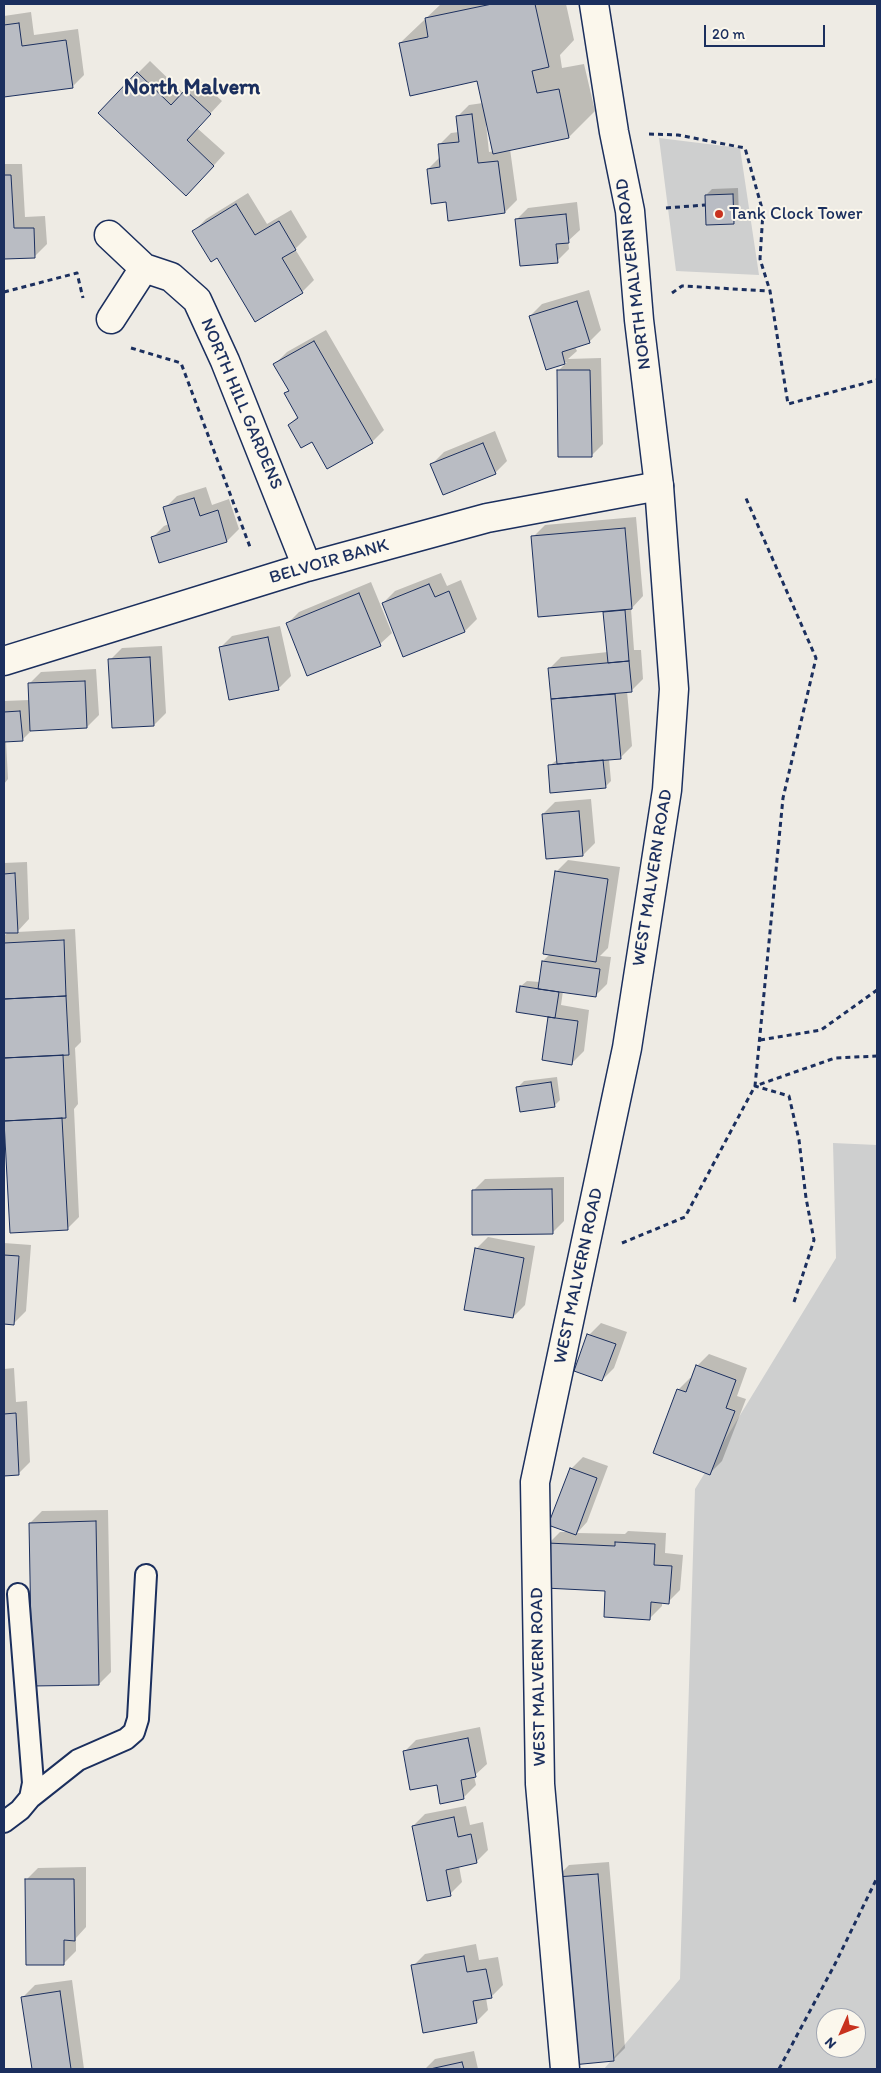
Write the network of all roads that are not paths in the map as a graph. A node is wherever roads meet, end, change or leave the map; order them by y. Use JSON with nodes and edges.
{"nodes":[{"id":1,"x":594,"y":4,"type":"edge"},
{"id":2,"x":108,"y":235,"type":"dead end"},
{"id":3,"x":144,"y":268,"type":"junction"},
{"id":4,"x":111,"y":319,"type":"dead end"},
{"id":5,"x":659,"y":486,"type":"junction"},
{"id":6,"x":307,"y":567,"type":"junction"},
{"id":7,"x":4,"y":662,"type":"edge"},
{"id":8,"x":146,"y":1576,"type":"dead end"},
{"id":9,"x":18,"y":1594,"type":"dead end"},
{"id":10,"x":30,"y":1798,"type":"junction"},
{"id":11,"x":4,"y":1822,"type":"edge"},
{"id":12,"x":565,"y":2069,"type":"edge"}],
"edges":[{"from":1,"to":5,"type":"main road","name":"NORTH MALVERN ROAD"},
{"from":2,"to":3,"type":"main road","name":"NORTH HILL GARDENS"},
{"from":3,"to":4,"type":"main road"},
{"from":3,"to":6,"type":"main road","name":"NORTH HILL GARDENS"},
{"from":5,"to":6,"type":"main road","name":"BELVOIR BANK"},
{"from":5,"to":12,"type":"main road","name":"WEST MALVERN ROAD"},
{"from":6,"to":7,"type":"main road","name":"BELVOIR BANK"},
{"from":8,"to":10,"type":"lane"},
{"from":9,"to":10,"type":"lane"},
{"from":10,"to":11,"type":"lane"}]}
